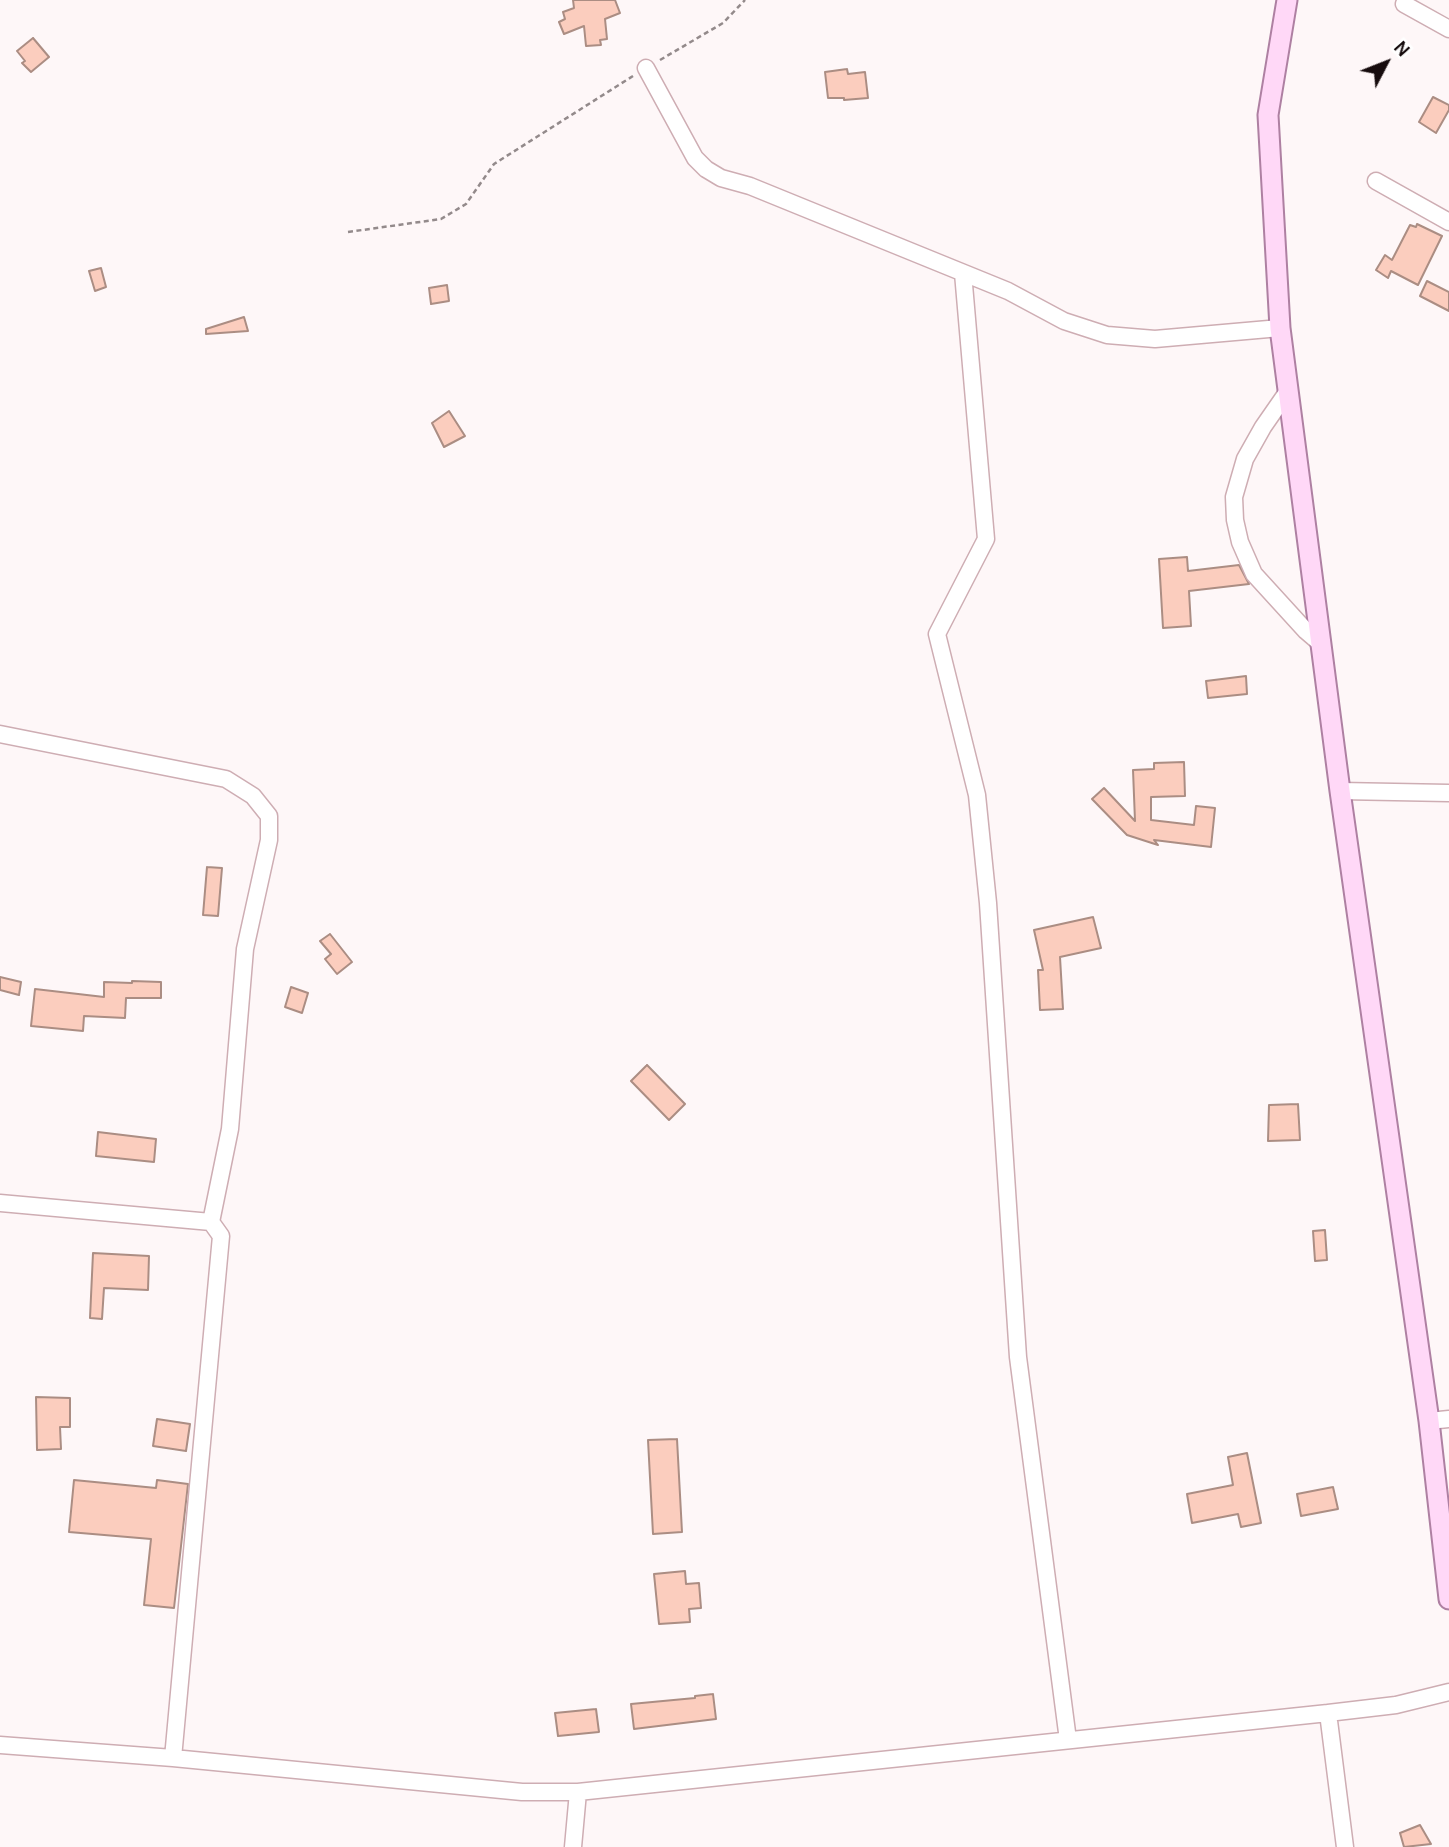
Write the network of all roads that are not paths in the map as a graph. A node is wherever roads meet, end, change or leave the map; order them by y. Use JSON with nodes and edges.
{"nodes":[{"id":1,"x":1287,"y":0,"type":"edge"},
{"id":2,"x":1404,"y":4,"type":"dead end"},
{"id":3,"x":1449,"y":29,"type":"edge"},
{"id":4,"x":646,"y":68,"type":"road end"},
{"id":5,"x":1376,"y":181,"type":"dead end"},
{"id":6,"x":1449,"y":222,"type":"edge"},
{"id":7,"x":963,"y":273,"type":"junction"},
{"id":8,"x":1280,"y":328,"type":"junction"},
{"id":9,"x":1287,"y":391,"type":"junction"},
{"id":10,"x":1320,"y":643,"type":"junction"},
{"id":11,"x":0,"y":734,"type":"edge"},
{"id":12,"x":1340,"y":791,"type":"junction"},
{"id":13,"x":1449,"y":793,"type":"edge"},
{"id":14,"x":0,"y":1203,"type":"edge"},
{"id":15,"x":211,"y":1222,"type":"junction"},
{"id":16,"x":1449,"y":1419,"type":"edge"},
{"id":17,"x":1429,"y":1421,"type":"junction"},
{"id":18,"x":1447,"y":1564,"type":"edge"},
{"id":19,"x":1449,"y":1599,"type":"edge"},
{"id":20,"x":1449,"y":1692,"type":"edge"},
{"id":21,"x":1328,"y":1713,"type":"junction"},
{"id":22,"x":1068,"y":1740,"type":"junction"},
{"id":23,"x":0,"y":1745,"type":"edge"},
{"id":24,"x":173,"y":1758,"type":"junction"},
{"id":25,"x":578,"y":1792,"type":"junction"},
{"id":26,"x":573,"y":1847,"type":"edge"},
{"id":27,"x":1345,"y":1847,"type":"edge"}],
"edges":[{"from":1,"to":8,"type":"main road"},
{"from":2,"to":3,"type":"street"},
{"from":4,"to":7,"type":"street"},
{"from":5,"to":6,"type":"street"},
{"from":7,"to":8,"type":"street"},
{"from":7,"to":22,"type":"street"},
{"from":8,"to":9,"type":"main road"},
{"from":9,"to":10,"type":"main road"},
{"from":9,"to":10,"type":"street"},
{"from":10,"to":12,"type":"main road"},
{"from":11,"to":15,"type":"street"},
{"from":12,"to":13,"type":"street"},
{"from":12,"to":17,"type":"main road"},
{"from":14,"to":15,"type":"street"},
{"from":15,"to":24,"type":"street"},
{"from":16,"to":17,"type":"street"},
{"from":17,"to":18,"type":"main road"},
{"from":18,"to":19,"type":"main road"},
{"from":20,"to":21,"type":"street"},
{"from":21,"to":22,"type":"street"},
{"from":21,"to":27,"type":"street"},
{"from":22,"to":25,"type":"street"},
{"from":23,"to":24,"type":"street"},
{"from":24,"to":25,"type":"street"},
{"from":25,"to":26,"type":"street"}]}
